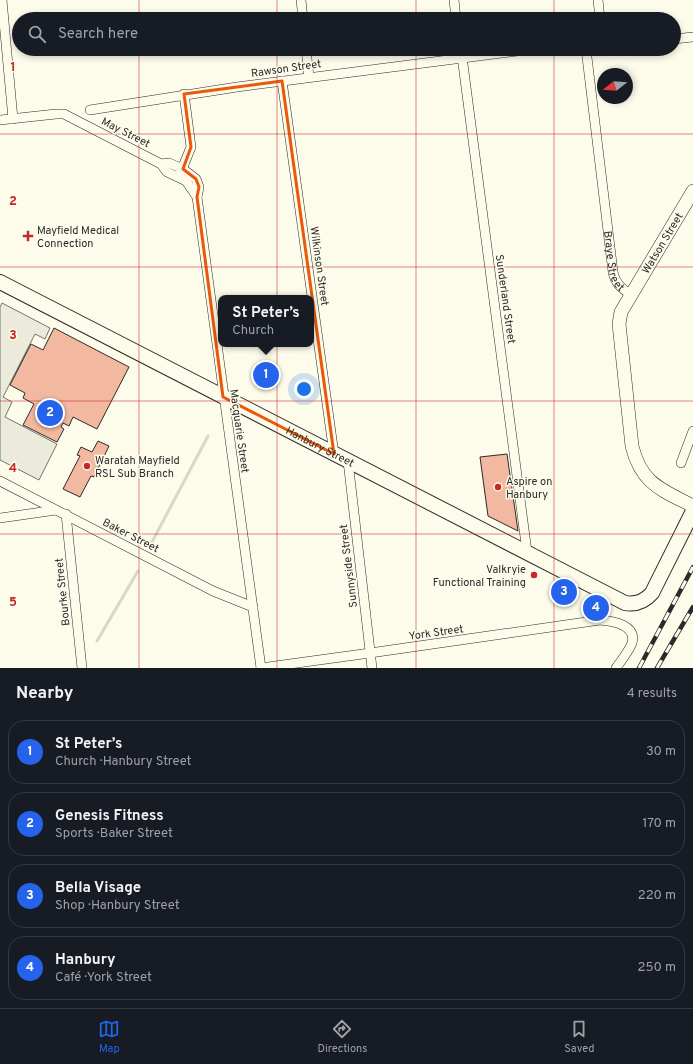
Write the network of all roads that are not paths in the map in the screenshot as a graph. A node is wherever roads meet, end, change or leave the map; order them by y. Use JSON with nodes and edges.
{"nodes":[{"id":1,"x":2,"y":0,"type":"edge"},
{"id":2,"x":301,"y":0,"type":"edge"},
{"id":3,"x":454,"y":0,"type":"edge"},
{"id":4,"x":598,"y":0,"type":"edge"},
{"id":5,"x":302,"y":12,"type":"edge"},
{"id":6,"x":455,"y":12,"type":"edge"},
{"id":7,"x":599,"y":12,"type":"edge"},
{"id":8,"x":693,"y":37,"type":"edge"},
{"id":9,"x":681,"y":38,"type":"edge"},
{"id":10,"x":306,"y":56,"type":"edge"},
{"id":11,"x":442,"y":56,"type":"edge"},
{"id":12,"x":461,"y":56,"type":"edge"},
{"id":13,"x":587,"y":56,"type":"edge"},
{"id":14,"x":308,"y":77,"type":"junction"},
{"id":15,"x":282,"y":81,"type":"junction"},
{"id":16,"x":184,"y":94,"type":"junction"},
{"id":17,"x":90,"y":110,"type":"dead end"},
{"id":18,"x":13,"y":119,"type":"junction"},
{"id":19,"x":0,"y":120,"type":"edge"},
{"id":20,"x":181,"y":173,"type":"junction"},
{"id":21,"x":693,"y":192,"type":"edge"},
{"id":22,"x":0,"y":282,"type":"edge"},
{"id":23,"x":312,"y":295,"type":"edge"},
{"id":24,"x":631,"y":295,"type":"junction"},
{"id":25,"x":314,"y":311,"type":"edge"},
{"id":26,"x":224,"y":397,"type":"junction"},
{"id":27,"x":693,"y":431,"type":"edge"},
{"id":28,"x":334,"y":454,"type":"junction"},
{"id":29,"x":348,"y":461,"type":"junction"},
{"id":30,"x":681,"y":463,"type":"dead end"},
{"id":31,"x":0,"y":481,"type":"edge"},
{"id":32,"x":693,"y":506,"type":"edge"},
{"id":33,"x":56,"y":510,"type":"junction"},
{"id":34,"x":693,"y":511,"type":"edge"},
{"id":35,"x":66,"y":514,"type":"junction"},
{"id":36,"x":0,"y":518,"type":"edge"},
{"id":37,"x":527,"y":552,"type":"junction"},
{"id":38,"x":253,"y":608,"type":"junction"},
{"id":39,"x":370,"y":653,"type":"junction"},
{"id":40,"x":80,"y":668,"type":"edge"},
{"id":41,"x":261,"y":668,"type":"edge"},
{"id":42,"x":372,"y":668,"type":"edge"},
{"id":43,"x":616,"y":668,"type":"edge"}],
"edges":[{"from":1,"to":18,"type":"street"},
{"from":2,"to":5,"type":"street"},
{"from":3,"to":6,"type":"street"},
{"from":4,"to":7,"type":"street"},
{"from":8,"to":9,"type":"street"},
{"from":10,"to":14,"type":"street"},
{"from":11,"to":14,"type":"street","name":"Rawson Street"},
{"from":12,"to":37,"type":"street","name":"Sunderland Street"},
{"from":13,"to":24,"type":"street","name":"Braye Street"},
{"from":14,"to":15,"type":"street","name":"Rawson Street"},
{"from":15,"to":16,"type":"street","name":"Rawson Street"},
{"from":15,"to":23,"type":"street","name":"Wilkinson Street"},
{"from":16,"to":17,"type":"street","name":"Rawson Street"},
{"from":16,"to":20,"type":"street"},
{"from":18,"to":19,"type":"street"},
{"from":18,"to":20,"type":"street","name":"May Street"},
{"from":20,"to":26,"type":"street","name":"Macquarie Street"},
{"from":21,"to":24,"type":"street","name":"Watson Street"},
{"from":22,"to":26,"type":"main road","name":"Hanbury Street"},
{"from":24,"to":32,"type":"street","name":"Braye Street"},
{"from":25,"to":28,"type":"street","name":"Wilkinson Street"},
{"from":26,"to":28,"type":"main road","name":"Hanbury Street"},
{"from":26,"to":38,"type":"street","name":"Macquarie Street"},
{"from":27,"to":30,"type":"street"},
{"from":28,"to":29,"type":"main road","name":"Hanbury Street"},
{"from":29,"to":37,"type":"main road","name":"Hanbury Street"},
{"from":29,"to":39,"type":"street","name":"Sunnyside Street"},
{"from":31,"to":33,"type":"street","name":"Baker Street"},
{"from":33,"to":35,"type":"street","name":"Baker Street"},
{"from":33,"to":36,"type":"street"},
{"from":34,"to":37,"type":"main road","name":"Hanbury Street"},
{"from":35,"to":38,"type":"street","name":"Baker Street"},
{"from":35,"to":40,"type":"street","name":"Bourke Street"},
{"from":38,"to":41,"type":"street","name":"Macquarie Street"},
{"from":39,"to":41,"type":"street","name":"York Street"},
{"from":39,"to":42,"type":"street","name":"Sunnyside Street"},
{"from":39,"to":43,"type":"street","name":"York Street"}]}
